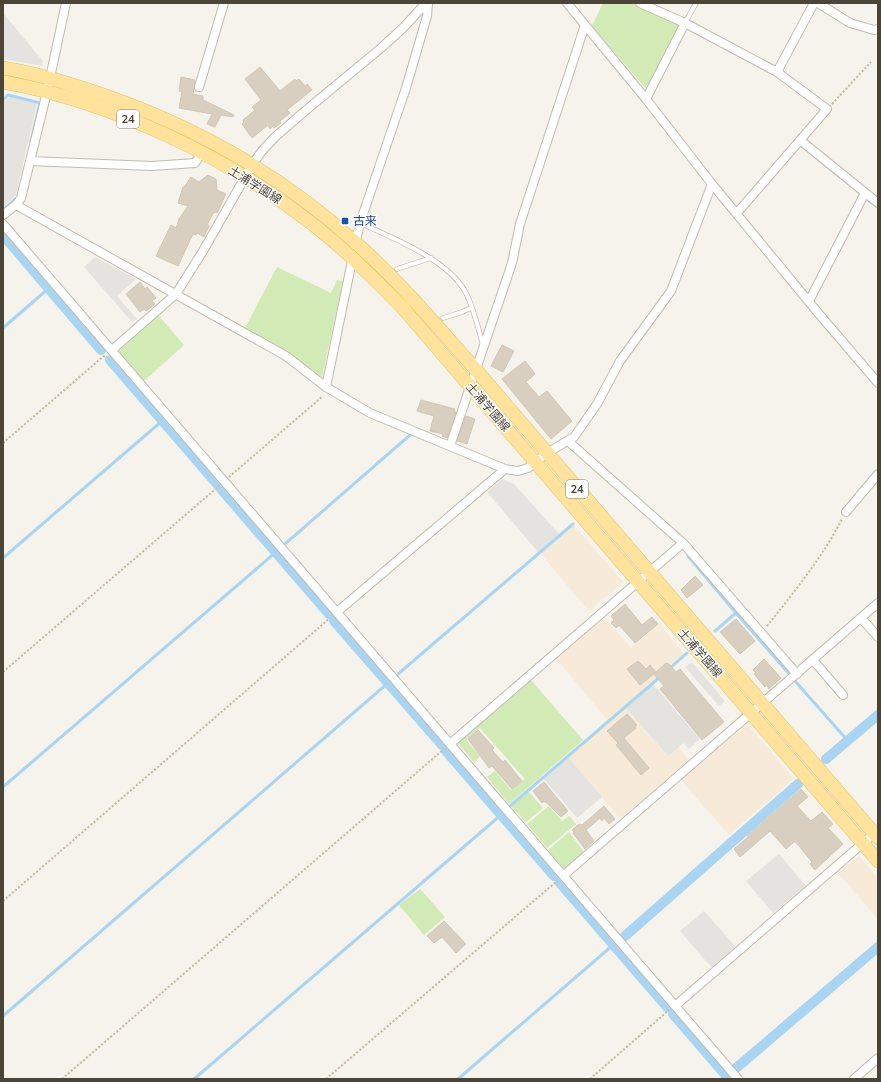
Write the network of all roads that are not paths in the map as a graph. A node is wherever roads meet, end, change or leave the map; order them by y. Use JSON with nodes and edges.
{"nodes":[{"id":1,"x":66,"y":3,"type":"edge"},
{"id":2,"x":224,"y":3,"type":"edge"},
{"id":3,"x":427,"y":3,"type":"edge"},
{"id":4,"x":567,"y":3,"type":"edge"},
{"id":5,"x":640,"y":3,"type":"edge"},
{"id":6,"x":696,"y":3,"type":"edge"},
{"id":7,"x":814,"y":3,"type":"edge"},
{"id":8,"x":818,"y":3,"type":"edge"},
{"id":9,"x":685,"y":23,"type":"junction"},
{"id":10,"x":585,"y":25,"type":"junction"},
{"id":11,"x":878,"y":29,"type":"edge"},
{"id":12,"x":3,"y":68,"type":"edge"},
{"id":13,"x":777,"y":72,"type":"junction"},
{"id":14,"x":50,"y":78,"type":"junction"},
{"id":15,"x":3,"y":82,"type":"edge"},
{"id":16,"x":199,"y":87,"type":"dead end"},
{"id":17,"x":47,"y":92,"type":"junction"},
{"id":18,"x":646,"y":99,"type":"junction"},
{"id":19,"x":800,"y":140,"type":"junction"},
{"id":20,"x":202,"y":153,"type":"junction"},
{"id":21,"x":30,"y":161,"type":"junction"},
{"id":22,"x":252,"y":165,"type":"junction"},
{"id":23,"x":245,"y":177,"type":"junction"},
{"id":24,"x":712,"y":184,"type":"junction"},
{"id":25,"x":865,"y":193,"type":"junction"},
{"id":26,"x":878,"y":203,"type":"edge"},
{"id":27,"x":16,"y":204,"type":"junction"},
{"id":28,"x":737,"y":213,"type":"junction"},
{"id":29,"x":3,"y":215,"type":"edge"},
{"id":30,"x":360,"y":223,"type":"junction"},
{"id":31,"x":3,"y":224,"type":"edge"},
{"id":32,"x":356,"y":243,"type":"junction"},
{"id":33,"x":430,"y":258,"type":"junction"},
{"id":34,"x":353,"y":259,"type":"junction"},
{"id":35,"x":397,"y":269,"type":"dead end"},
{"id":36,"x":176,"y":294,"type":"junction"},
{"id":37,"x":809,"y":301,"type":"junction"},
{"id":38,"x":471,"y":308,"type":"junction"},
{"id":39,"x":443,"y":318,"type":"dead end"},
{"id":40,"x":483,"y":348,"type":"junction"},
{"id":41,"x":112,"y":350,"type":"junction"},
{"id":42,"x":476,"y":370,"type":"junction"},
{"id":43,"x":878,"y":383,"type":"edge"},
{"id":44,"x":470,"y":386,"type":"junction"},
{"id":45,"x":326,"y":387,"type":"junction"},
{"id":46,"x":568,"y":441,"type":"junction"},
{"id":47,"x":450,"y":446,"type":"junction"},
{"id":48,"x":547,"y":453,"type":"junction"},
{"id":49,"x":536,"y":462,"type":"junction"},
{"id":50,"x":505,"y":469,"type":"junction"},
{"id":51,"x":878,"y":474,"type":"edge"},
{"id":52,"x":846,"y":512,"type":"road end"},
{"id":53,"x":683,"y":543,"type":"junction"},
{"id":54,"x":650,"y":573,"type":"junction"},
{"id":55,"x":638,"y":582,"type":"junction"},
{"id":56,"x":878,"y":603,"type":"edge"},
{"id":57,"x":337,"y":612,"type":"junction"},
{"id":58,"x":861,"y":618,"type":"junction"},
{"id":59,"x":878,"y":637,"type":"edge"},
{"id":60,"x":813,"y":660,"type":"junction"},
{"id":61,"x":797,"y":674,"type":"junction"},
{"id":62,"x":843,"y":695,"type":"dead end"},
{"id":63,"x":763,"y":703,"type":"junction"},
{"id":64,"x":751,"y":713,"type":"junction"},
{"id":65,"x":450,"y":744,"type":"junction"},
{"id":66,"x":877,"y":834,"type":"edge"},
{"id":67,"x":863,"y":844,"type":"junction"},
{"id":68,"x":878,"y":861,"type":"edge"},
{"id":69,"x":564,"y":875,"type":"junction"},
{"id":70,"x":675,"y":1006,"type":"junction"},
{"id":71,"x":878,"y":1058,"type":"edge"},
{"id":72,"x":738,"y":1079,"type":"edge"},
{"id":73,"x":854,"y":1079,"type":"edge"}],
"edges":[{"from":1,"to":14,"type":"street"},
{"from":2,"to":16,"type":"street"},
{"from":3,"to":22,"type":"street"},
{"from":3,"to":30,"type":"street"},
{"from":4,"to":10,"type":"street"},
{"from":5,"to":9,"type":"street"},
{"from":6,"to":9,"type":"lane"},
{"from":7,"to":13,"type":"street"},
{"from":8,"to":11,"type":"street"},
{"from":9,"to":13,"type":"street"},
{"from":9,"to":18,"type":"street"},
{"from":10,"to":18,"type":"street"},
{"from":10,"to":40,"type":"street"},
{"from":12,"to":14,"type":"main road","name":"土浦学園線","number":"24"},
{"from":13,"to":19,"type":"street"},
{"from":14,"to":17,"type":"street"},
{"from":14,"to":22,"type":"main road","name":"土浦学園線","number":"24"},
{"from":15,"to":17,"type":"main road","name":"土浦学園線","number":"24"},
{"from":17,"to":20,"type":"main road","name":"土浦学園線","number":"24"},
{"from":17,"to":21,"type":"street"},
{"from":18,"to":24,"type":"street"},
{"from":19,"to":25,"type":"street"},
{"from":19,"to":28,"type":"street"},
{"from":20,"to":21,"type":"street"},
{"from":20,"to":23,"type":"main road","name":"土浦学園線","number":"24"},
{"from":21,"to":27,"type":"street"},
{"from":22,"to":23,"type":"street"},
{"from":22,"to":32,"type":"main road","name":"土浦学園線","number":"24"},
{"from":23,"to":34,"type":"main road","name":"土浦学園線","number":"24"},
{"from":23,"to":36,"type":"street"},
{"from":24,"to":28,"type":"street"},
{"from":24,"to":46,"type":"street"},
{"from":25,"to":26,"type":"street"},
{"from":25,"to":37,"type":"street"},
{"from":27,"to":29,"type":"street"},
{"from":27,"to":36,"type":"street"},
{"from":28,"to":37,"type":"street"},
{"from":30,"to":32,"type":"street"},
{"from":30,"to":33,"type":"lane"},
{"from":31,"to":41,"type":"street"},
{"from":32,"to":34,"type":"street"},
{"from":32,"to":42,"type":"main road","name":"土浦学園線","number":"24"},
{"from":33,"to":35,"type":"lane"},
{"from":33,"to":38,"type":"lane"},
{"from":34,"to":44,"type":"main road","name":"土浦学園線","number":"24"},
{"from":34,"to":45,"type":"street"},
{"from":36,"to":41,"type":"street"},
{"from":36,"to":45,"type":"street"},
{"from":37,"to":43,"type":"street"},
{"from":38,"to":39,"type":"lane"},
{"from":38,"to":40,"type":"lane"},
{"from":40,"to":42,"type":"street"},
{"from":41,"to":57,"type":"street"},
{"from":42,"to":44,"type":"street"},
{"from":42,"to":48,"type":"main road","name":"土浦学園線","number":"24"},
{"from":44,"to":47,"type":"street"},
{"from":44,"to":49,"type":"main road","name":"土浦学園線","number":"24"},
{"from":45,"to":47,"type":"street"},
{"from":46,"to":48,"type":"street"},
{"from":46,"to":53,"type":"street"},
{"from":47,"to":50,"type":"street"},
{"from":48,"to":49,"type":"street"},
{"from":48,"to":54,"type":"main road","name":"土浦学園線","number":"24"},
{"from":49,"to":50,"type":"street"},
{"from":49,"to":55,"type":"main road","name":"土浦学園線","number":"24"},
{"from":50,"to":57,"type":"street"},
{"from":51,"to":52,"type":"street"},
{"from":53,"to":54,"type":"street"},
{"from":53,"to":61,"type":"street"},
{"from":54,"to":55,"type":"street"},
{"from":54,"to":63,"type":"main road","name":"土浦学園線","number":"24"},
{"from":55,"to":64,"type":"main road","name":"土浦学園線","number":"24"},
{"from":55,"to":65,"type":"street"},
{"from":56,"to":58,"type":"street"},
{"from":57,"to":65,"type":"street"},
{"from":58,"to":59,"type":"street"},
{"from":58,"to":60,"type":"street"},
{"from":60,"to":61,"type":"street"},
{"from":60,"to":62,"type":"street"},
{"from":61,"to":63,"type":"street"},
{"from":63,"to":64,"type":"street"},
{"from":63,"to":66,"type":"main road","name":"土浦学園線","number":"24"},
{"from":64,"to":67,"type":"main road","name":"土浦学園線","number":"24"},
{"from":64,"to":69,"type":"street"},
{"from":65,"to":69,"type":"street"},
{"from":66,"to":67,"type":"street"},
{"from":67,"to":68,"type":"main road","name":"土浦学園線","number":"24"},
{"from":67,"to":70,"type":"street"},
{"from":69,"to":70,"type":"street"},
{"from":70,"to":72,"type":"street"},
{"from":71,"to":73,"type":"street"}]}
